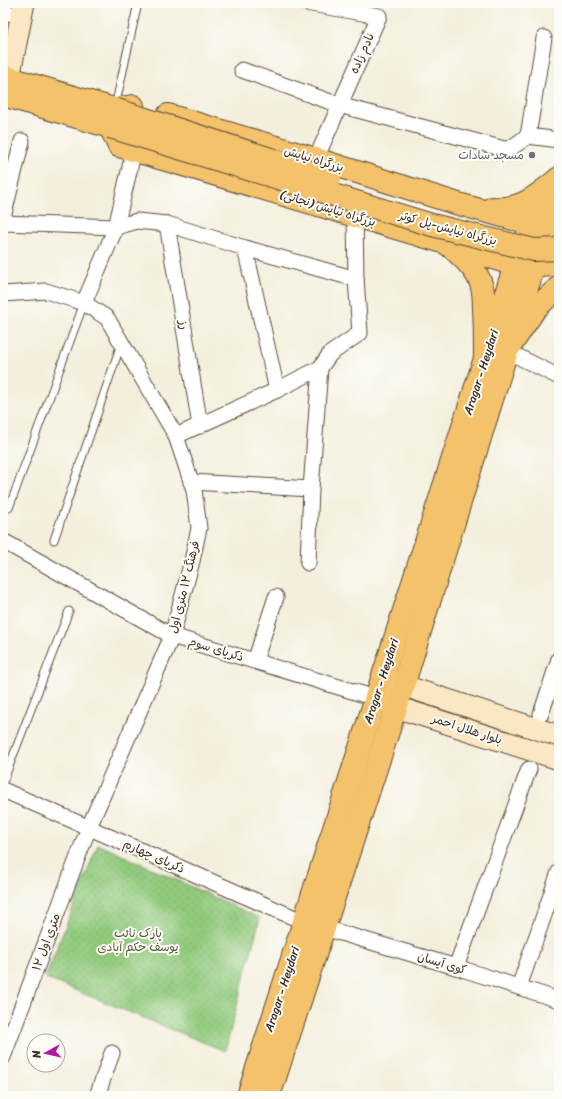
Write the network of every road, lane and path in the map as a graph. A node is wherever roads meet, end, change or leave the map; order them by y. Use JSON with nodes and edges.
{"nodes":[{"id":1,"x":138,"y":3,"type":"edge"},
{"id":2,"x":306,"y":3,"type":"edge"},
{"id":3,"x":16,"y":10,"type":"edge"},
{"id":4,"x":380,"y":10,"type":"edge"},
{"id":5,"x":544,"y":38,"type":"dead end"},
{"id":6,"x":242,"y":70,"type":"dead end"},
{"id":7,"x":5,"y":83,"type":"edge"},
{"id":8,"x":340,"y":105,"type":"junction"},
{"id":9,"x":112,"y":118,"type":"junction"},
{"id":10,"x":528,"y":136,"type":"junction"},
{"id":11,"x":559,"y":140,"type":"edge"},
{"id":12,"x":22,"y":141,"type":"dead end"},
{"id":13,"x":134,"y":150,"type":"junction"},
{"id":14,"x":316,"y":159,"type":"junction"},
{"id":15,"x":559,"y":178,"type":"edge"},
{"id":16,"x":559,"y":184,"type":"edge"},
{"id":17,"x":559,"y":200,"type":"edge"},
{"id":18,"x":455,"y":204,"type":"junction"},
{"id":19,"x":356,"y":216,"type":"junction"},
{"id":20,"x":3,"y":217,"type":"edge"},
{"id":21,"x":3,"y":223,"type":"edge"},
{"id":22,"x":167,"y":224,"type":"junction"},
{"id":23,"x":543,"y":224,"type":"edge"},
{"id":24,"x":116,"y":227,"type":"junction"},
{"id":25,"x":446,"y":242,"type":"junction"},
{"id":26,"x":245,"y":248,"type":"junction"},
{"id":27,"x":559,"y":249,"type":"edge"},
{"id":28,"x":559,"y":265,"type":"edge"},
{"id":29,"x":525,"y":266,"type":"junction"},
{"id":30,"x":356,"y":279,"type":"junction"},
{"id":31,"x":559,"y":287,"type":"edge"},
{"id":32,"x":3,"y":294,"type":"edge"},
{"id":33,"x":84,"y":302,"type":"junction"},
{"id":34,"x":122,"y":342,"type":"junction"},
{"id":35,"x":507,"y":351,"type":"junction"},
{"id":36,"x":485,"y":359,"type":"junction"},
{"id":37,"x":320,"y":368,"type":"junction"},
{"id":38,"x":559,"y":377,"type":"edge"},
{"id":39,"x":277,"y":390,"type":"junction"},
{"id":40,"x":200,"y":426,"type":"junction"},
{"id":41,"x":176,"y":436,"type":"junction"},
{"id":42,"x":191,"y":482,"type":"junction"},
{"id":43,"x":311,"y":489,"type":"junction"},
{"id":44,"x":9,"y":508,"type":"dead end"},
{"id":45,"x":54,"y":540,"type":"dead end"},
{"id":46,"x":3,"y":541,"type":"edge"},
{"id":47,"x":308,"y":563,"type":"dead end"},
{"id":48,"x":276,"y":597,"type":"dead end"},
{"id":49,"x":69,"y":610,"type":"dead end"},
{"id":50,"x":172,"y":636,"type":"junction"},
{"id":51,"x":559,"y":659,"type":"edge"},
{"id":52,"x":255,"y":661,"type":"junction"},
{"id":53,"x":403,"y":686,"type":"junction"},
{"id":54,"x":379,"y":689,"type":"junction"},
{"id":55,"x":396,"y":707,"type":"junction"},
{"id":56,"x":541,"y":714,"type":"dead end"},
{"id":57,"x":559,"y":736,"type":"edge"},
{"id":58,"x":559,"y":759,"type":"edge"},
{"id":59,"x":529,"y":769,"type":"dead end"},
{"id":60,"x":3,"y":782,"type":"edge"},
{"id":61,"x":3,"y":790,"type":"edge"},
{"id":62,"x":89,"y":827,"type":"junction"},
{"id":63,"x":559,"y":872,"type":"edge"},
{"id":64,"x":314,"y":925,"type":"junction"},
{"id":65,"x":456,"y":967,"type":"junction"},
{"id":66,"x":519,"y":987,"type":"junction"},
{"id":67,"x":559,"y":1000,"type":"edge"},
{"id":68,"x":112,"y":1053,"type":"dead end"},
{"id":69,"x":3,"y":1057,"type":"edge"},
{"id":70,"x":97,"y":1096,"type":"edge"},
{"id":71,"x":248,"y":1096,"type":"edge"},
{"id":72,"x":269,"y":1096,"type":"edge"}],
"edges":[{"from":1,"to":9,"type":"lane"},
{"from":2,"to":4,"type":"street","name":"نادم زاده"},
{"from":3,"to":7,"type":"main road"},
{"from":4,"to":8,"type":"street","name":"نادم زاده"},
{"from":5,"to":10,"type":"street"},
{"from":6,"to":8,"type":"street"},
{"from":7,"to":9,"type":"main road"},
{"from":8,"to":10,"type":"street"},
{"from":8,"to":14,"type":"street","name":"نادم زاده"},
{"from":9,"to":13,"type":"main road","name":"بزرگراه نیایش (نجاتی)"},
{"from":9,"to":14,"type":"main road","name":"بزرگراه نیایش"},
{"from":9,"to":23,"type":"main road","name":"بزرگراه نیایش-پل کوثر","bridge":true},
{"from":9,"to":27,"type":"main road","name":"بزرگراه نیایش-پل کوثر","bridge":true},
{"from":10,"to":11,"type":"street"},
{"from":12,"to":20,"type":"street"},
{"from":13,"to":19,"type":"main road","name":"بزرگراه نیایش (نجاتی)"},
{"from":13,"to":24,"type":"street"},
{"from":14,"to":18,"type":"main road","name":"بزرگراه نیایش"},
{"from":15,"to":18,"type":"main road"},
{"from":16,"to":23,"type":"main road"},
{"from":17,"to":23,"type":"main road"},
{"from":18,"to":23,"type":"main road","name":"بزرگراه نیایش"},
{"from":18,"to":25,"type":"main road"},
{"from":19,"to":25,"type":"main road","name":"بزرگراه نیایش (نجاتی)"},
{"from":19,"to":30,"type":"street"},
{"from":21,"to":24,"type":"street"},
{"from":22,"to":24,"type":"street"},
{"from":22,"to":26,"type":"street"},
{"from":22,"to":40,"type":"street","name":"رز"},
{"from":23,"to":29,"type":"main road"},
{"from":24,"to":33,"type":"street"},
{"from":25,"to":29,"type":"main road","name":"بزرگراه نیایش (نجاتی)"},
{"from":25,"to":36,"type":"main road"},
{"from":26,"to":30,"type":"street"},
{"from":26,"to":39,"type":"street"},
{"from":28,"to":29,"type":"main road","name":"بزرگراه نیایش (نجاتی)"},
{"from":29,"to":35,"type":"main road","name":"Aragar - Heydari"},
{"from":29,"to":36,"type":"main road","name":"Aragar - Heydari"},
{"from":30,"to":37,"type":"street"},
{"from":31,"to":35,"type":"main road"},
{"from":32,"to":33,"type":"street","name":"فرهنگ ۱۲ متری اول"},
{"from":33,"to":34,"type":"street","name":"فرهنگ ۱۲ متری اول"},
{"from":33,"to":44,"type":"lane"},
{"from":34,"to":41,"type":"street","name":"فرهنگ ۱۲ متری اول"},
{"from":34,"to":45,"type":"lane"},
{"from":35,"to":38,"type":"street"},
{"from":35,"to":53,"type":"main road","name":"Aragar - Heydari"},
{"from":36,"to":54,"type":"main road","name":"Aragar - Heydari"},
{"from":37,"to":39,"type":"street"},
{"from":37,"to":43,"type":"street"},
{"from":39,"to":40,"type":"street"},
{"from":40,"to":41,"type":"street"},
{"from":41,"to":42,"type":"street","name":"فرهنگ ۱۲ متری اول"},
{"from":42,"to":43,"type":"street"},
{"from":42,"to":50,"type":"street","name":"فرهنگ ۱۲ متری اول"},
{"from":43,"to":47,"type":"street"},
{"from":46,"to":50,"type":"street","name":"ذکریای سوم"},
{"from":48,"to":52,"type":"street"},
{"from":49,"to":60,"type":"lane"},
{"from":50,"to":52,"type":"street","name":"ذکریای سوم"},
{"from":50,"to":62,"type":"street","name":"فرهنگ ۱۲ متری اول"},
{"from":51,"to":56,"type":"street"},
{"from":52,"to":54,"type":"street","name":"ذکریای سوم"},
{"from":53,"to":54,"type":"main road","name":"بلوار هلال احمر"},
{"from":53,"to":55,"type":"main road","name":"Aragar - Heydari"},
{"from":53,"to":57,"type":"main road","name":"بلوار هلال احمر"},
{"from":54,"to":55,"type":"main road","name":"بلوار هلال احمر"},
{"from":54,"to":64,"type":"main road","name":"Aragar - Heydari"},
{"from":55,"to":58,"type":"main road","name":"بلوار هلال احمر"},
{"from":55,"to":64,"type":"main road","name":"Aragar - Heydari"},
{"from":59,"to":65,"type":"street"},
{"from":61,"to":62,"type":"street","name":"ذکریای چهارم"},
{"from":62,"to":64,"type":"street","name":"ذکریای چهارم"},
{"from":62,"to":69,"type":"street","name":"۱۲ متری اول"},
{"from":63,"to":66,"type":"street"},
{"from":64,"to":65,"type":"street","name":"کوی آیسان"},
{"from":64,"to":71,"type":"main road","name":"Aragar - Heydari"},
{"from":64,"to":72,"type":"main road","name":"Aragar - Heydari"},
{"from":65,"to":66,"type":"street","name":"کوی آیسان"},
{"from":66,"to":67,"type":"street","name":"کوی آیسان"},
{"from":68,"to":70,"type":"street"}]}
